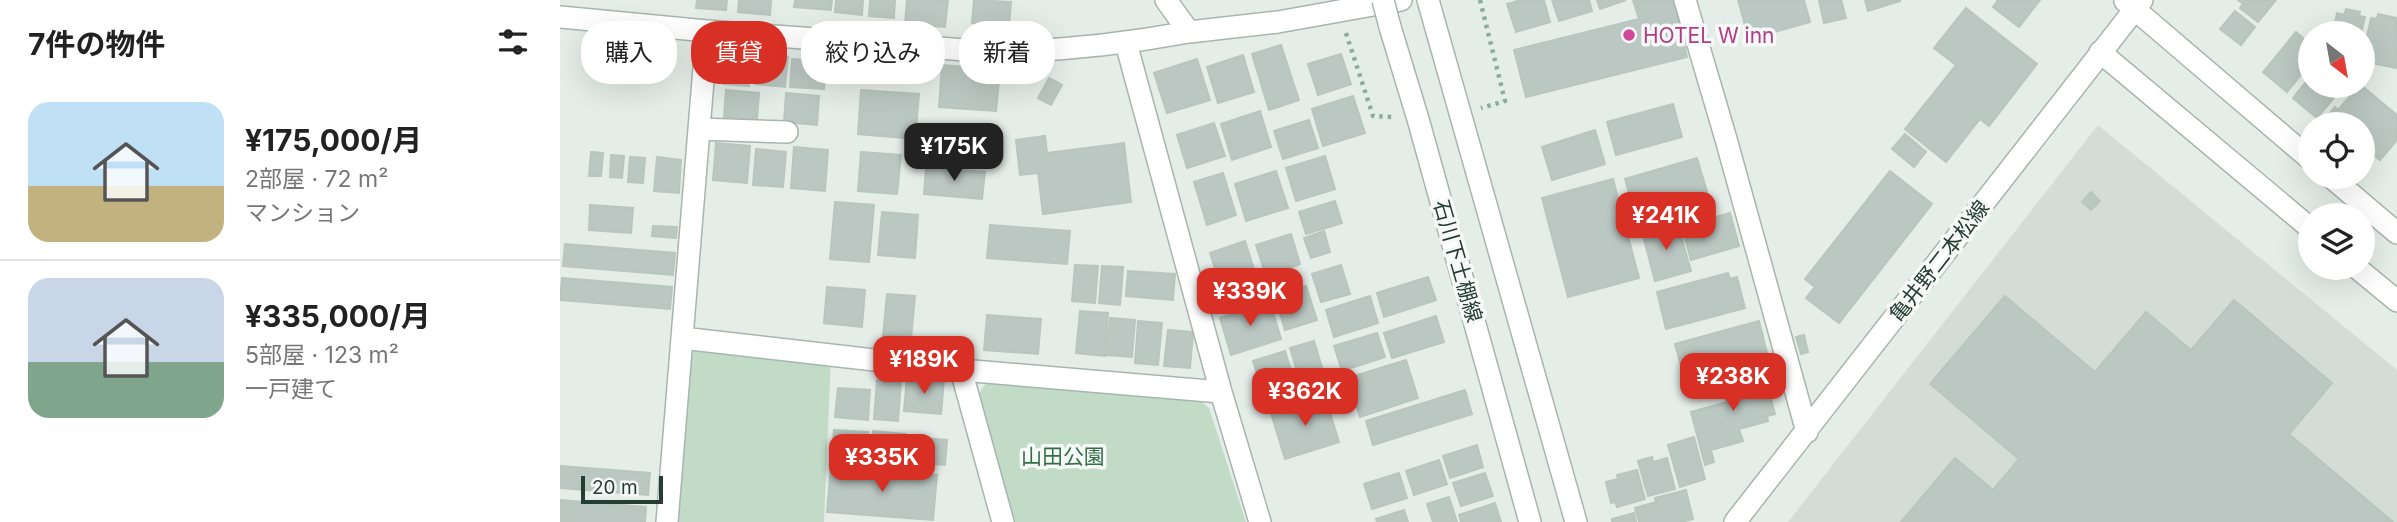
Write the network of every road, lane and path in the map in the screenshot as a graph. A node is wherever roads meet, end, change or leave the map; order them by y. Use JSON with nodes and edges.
{"nodes":[{"id":1,"x":1166,"y":0,"type":"edge"},
{"id":2,"x":1383,"y":0,"type":"edge"},
{"id":3,"x":1401,"y":0,"type":"edge"},
{"id":4,"x":1480,"y":0,"type":"edge"},
{"id":5,"x":1685,"y":0,"type":"edge"},
{"id":6,"x":2133,"y":3,"type":"edge"},
{"id":7,"x":1431,"y":9,"type":"edge"},
{"id":8,"x":1338,"y":10,"type":"junction"},
{"id":9,"x":560,"y":17,"type":"edge"},
{"id":10,"x":691,"y":29,"type":"edge"},
{"id":11,"x":1189,"y":32,"type":"junction"},
{"id":12,"x":787,"y":37,"type":"edge"},
{"id":13,"x":1126,"y":43,"type":"junction"},
{"id":14,"x":2100,"y":52,"type":"junction"},
{"id":15,"x":703,"y":84,"type":"edge"},
{"id":16,"x":1461,"y":113,"type":"junction"},
{"id":17,"x":1418,"y":119,"type":"junction"},
{"id":18,"x":699,"y":129,"type":"junction"},
{"id":19,"x":787,"y":132,"type":"dead end"},
{"id":20,"x":2298,"y":148,"type":"edge"},
{"id":21,"x":2345,"y":189,"type":"edge"},
{"id":22,"x":2298,"y":218,"type":"edge"},
{"id":23,"x":2397,"y":233,"type":"edge"},
{"id":24,"x":2372,"y":280,"type":"edge"},
{"id":25,"x":2397,"y":301,"type":"edge"},
{"id":26,"x":682,"y":338,"type":"junction"},
{"id":27,"x":961,"y":370,"type":"junction"},
{"id":28,"x":1221,"y":391,"type":"junction"},
{"id":29,"x":1807,"y":432,"type":"junction"},
{"id":30,"x":667,"y":522,"type":"edge"},
{"id":31,"x":1003,"y":522,"type":"edge"},
{"id":32,"x":1260,"y":522,"type":"edge"},
{"id":33,"x":1530,"y":522,"type":"edge"},
{"id":34,"x":1576,"y":522,"type":"edge"},
{"id":35,"x":1735,"y":522,"type":"edge"}],
"edges":[{"from":1,"to":11,"type":"street"},
{"from":2,"to":17,"type":"street","name":"石川下土棚線","bridge":true},
{"from":3,"to":8,"type":"street"},
{"from":4,"to":16,"type":"path"},
{"from":5,"to":29,"type":"street"},
{"from":6,"to":14,"type":"street","name":"亀井野二本松線"},
{"from":6,"to":20,"type":"street"},
{"from":7,"to":16,"type":"street","name":"石川下土棚線"},
{"from":8,"to":11,"type":"street"},
{"from":8,"to":17,"type":"path"},
{"from":9,"to":10,"type":"street"},
{"from":11,"to":13,"type":"street"},
{"from":12,"to":13,"type":"street"},
{"from":13,"to":28,"type":"street"},
{"from":14,"to":22,"type":"street"},
{"from":14,"to":29,"type":"street","name":"亀井野二本松線"},
{"from":15,"to":18,"type":"street"},
{"from":16,"to":34,"type":"street","name":"石川下土棚線"},
{"from":17,"to":33,"type":"street","name":"石川下土棚線"},
{"from":18,"to":19,"type":"street"},
{"from":18,"to":26,"type":"street"},
{"from":21,"to":23,"type":"street"},
{"from":24,"to":25,"type":"street"},
{"from":26,"to":27,"type":"street"},
{"from":26,"to":30,"type":"street"},
{"from":27,"to":28,"type":"street"},
{"from":27,"to":31,"type":"street"},
{"from":28,"to":32,"type":"street"},
{"from":29,"to":35,"type":"street","name":"亀井野二本松線"}]}
